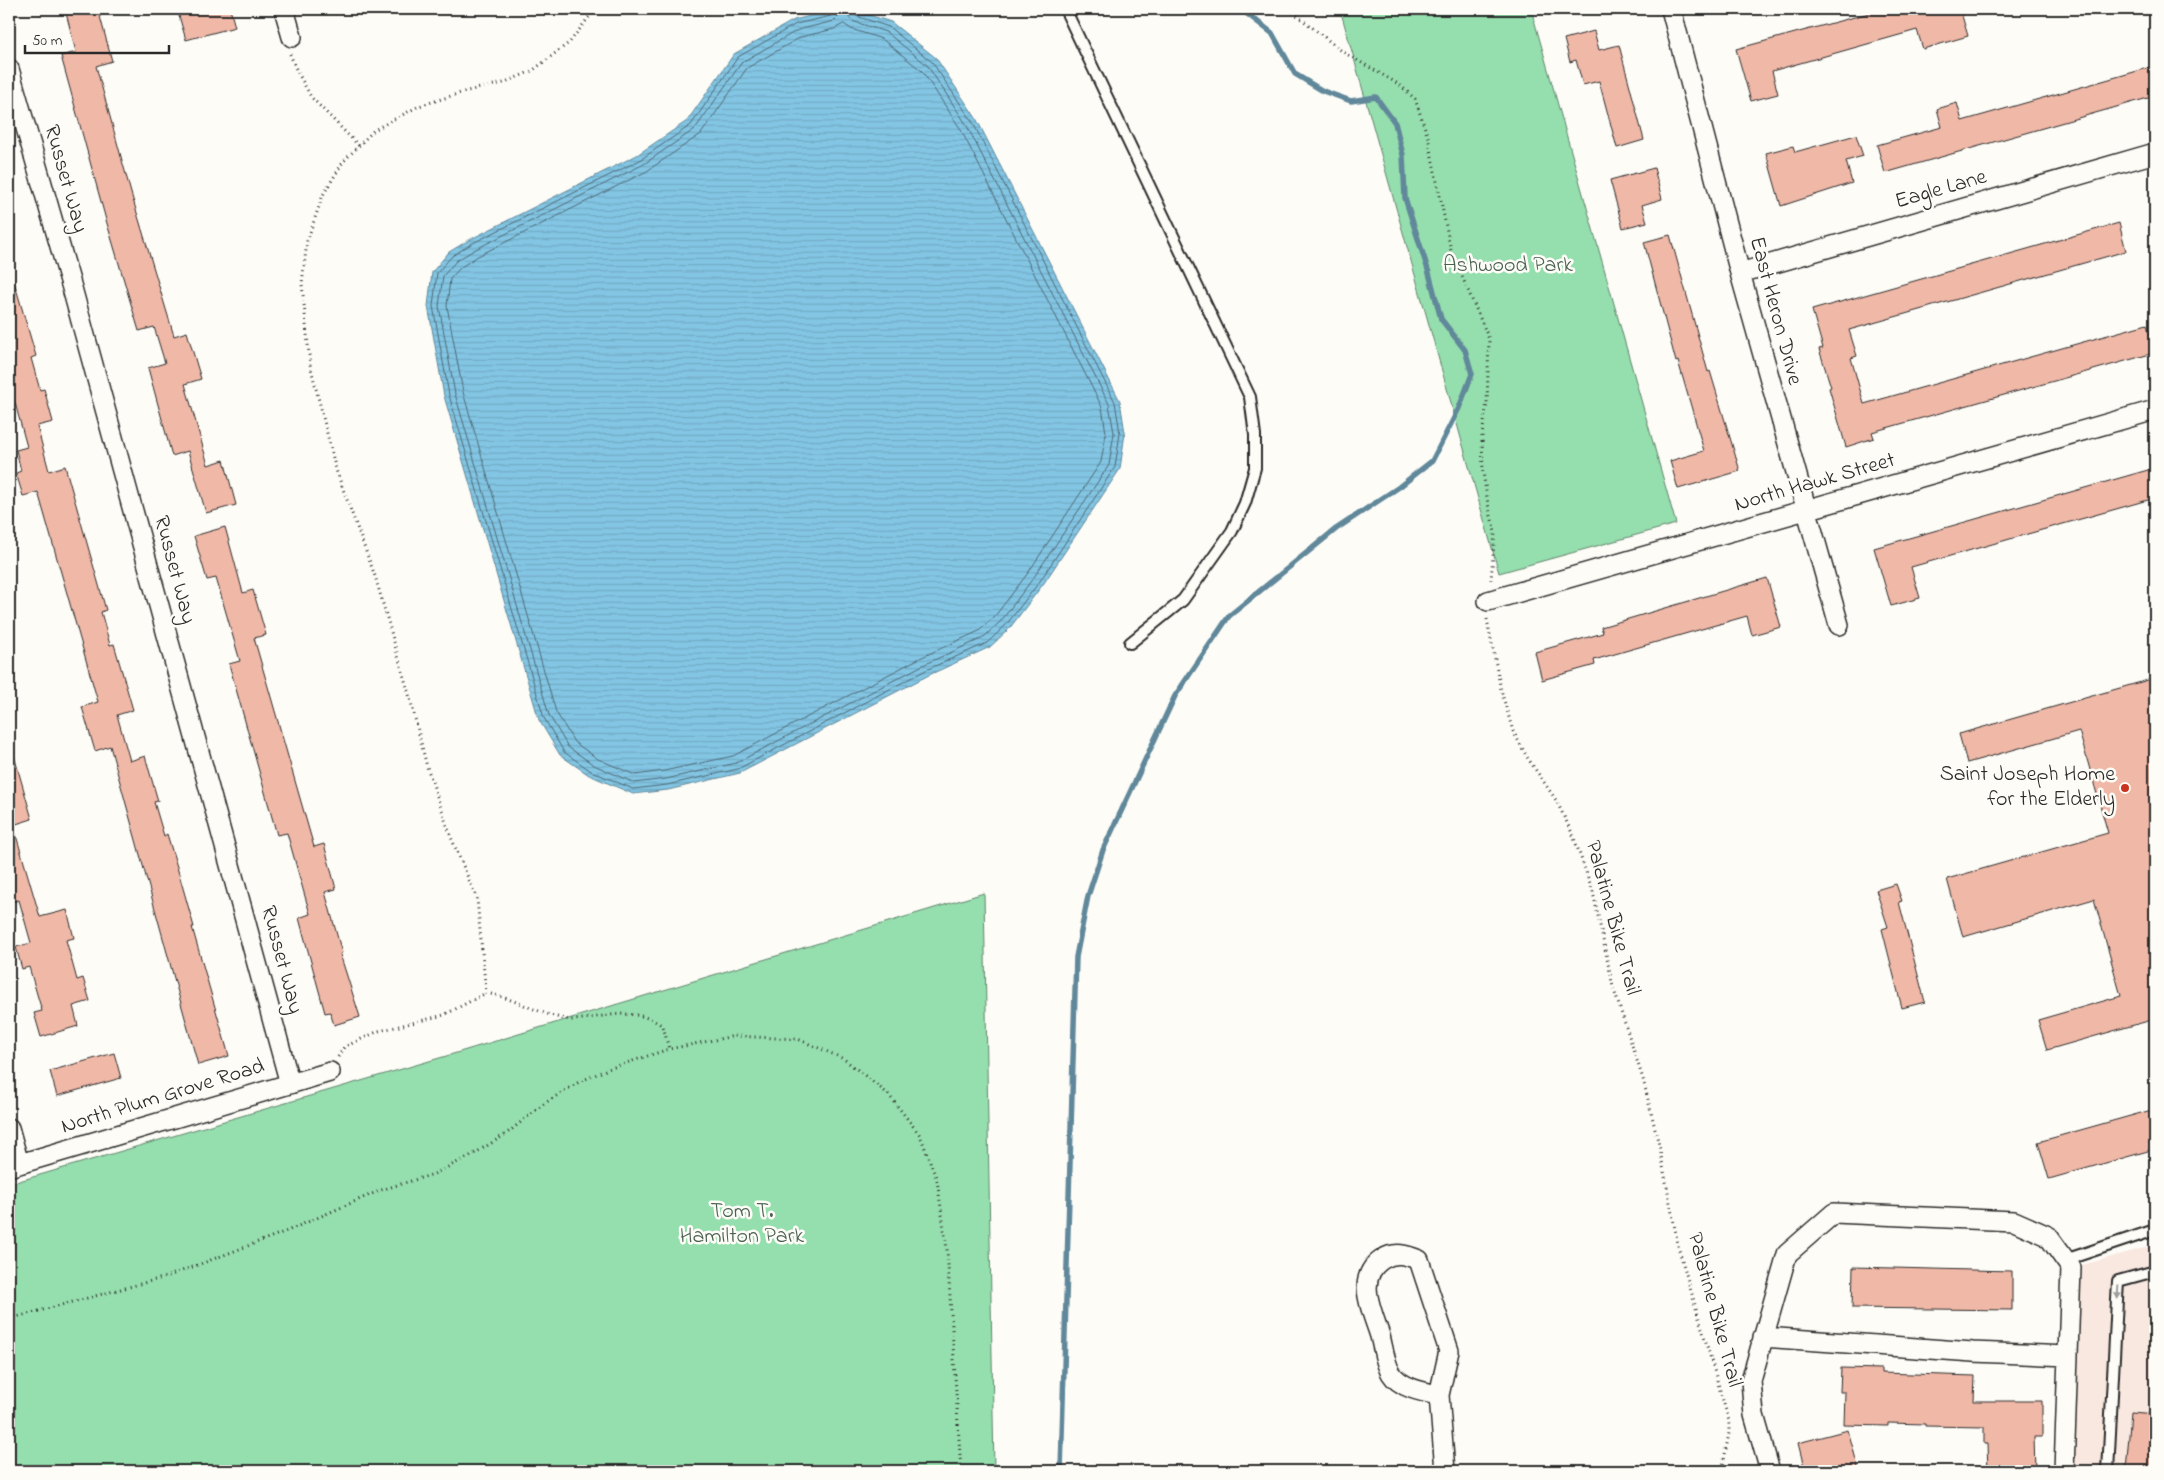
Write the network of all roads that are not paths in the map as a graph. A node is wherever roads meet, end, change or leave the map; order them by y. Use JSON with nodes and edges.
{"nodes":[{"id":1,"x":284,"y":9,"type":"edge"},
{"id":2,"x":1064,"y":9,"type":"edge"},
{"id":3,"x":1673,"y":9,"type":"edge"},
{"id":4,"x":292,"y":37,"type":"road end"},
{"id":5,"x":9,"y":69,"type":"edge"},
{"id":6,"x":2155,"y":154,"type":"edge"},
{"id":7,"x":1740,"y":272,"type":"junction"},
{"id":8,"x":2155,"y":410,"type":"edge"},
{"id":9,"x":1806,"y":510,"type":"junction"},
{"id":10,"x":1488,"y":601,"type":"road end"},
{"id":11,"x":1839,"y":625,"type":"dead end"},
{"id":12,"x":1130,"y":642,"type":"dead end"},
{"id":13,"x":330,"y":1072,"type":"road end"},
{"id":14,"x":290,"y":1084,"type":"junction"},
{"id":15,"x":9,"y":1128,"type":"edge"},
{"id":16,"x":14,"y":1166,"type":"edge"},
{"id":17,"x":2155,"y":1230,"type":"edge"},
{"id":18,"x":2065,"y":1260,"type":"junction"},
{"id":19,"x":2155,"y":1271,"type":"edge"},
{"id":20,"x":1763,"y":1338,"type":"junction"},
{"id":21,"x":2068,"y":1356,"type":"junction"},
{"id":22,"x":1439,"y":1395,"type":"junction"},
{"id":23,"x":1445,"y":1471,"type":"edge"},
{"id":24,"x":1770,"y":1471,"type":"edge"},
{"id":25,"x":2064,"y":1471,"type":"edge"},
{"id":26,"x":2108,"y":1471,"type":"edge"}],
"edges":[{"from":1,"to":4,"type":"street"},
{"from":2,"to":12,"type":"lane"},
{"from":3,"to":7,"type":"street","name":"East Heron Drive"},
{"from":5,"to":14,"type":"street","name":"Russet Way"},
{"from":6,"to":7,"type":"street","name":"Eagle Lane"},
{"from":7,"to":9,"type":"street","name":"East Heron Drive"},
{"from":8,"to":9,"type":"street","name":"North Hawk Street"},
{"from":9,"to":10,"type":"street","name":"North Hawk Street"},
{"from":9,"to":11,"type":"street","name":"East Heron Drive"},
{"from":13,"to":14,"type":"street","name":"North Plum Grove Road"},
{"from":14,"to":16,"type":"street","name":"North Plum Grove Road"},
{"from":15,"to":16,"type":"street"},
{"from":17,"to":18,"type":"lane"},
{"from":18,"to":20,"type":"street"},
{"from":18,"to":21,"type":"street"},
{"from":19,"to":26,"type":"lane","one_way":true},
{"from":20,"to":21,"type":"street"},
{"from":20,"to":24,"type":"street"},
{"from":21,"to":25,"type":"street"},
{"from":22,"to":22,"type":"street"},
{"from":22,"to":23,"type":"street"}]}
